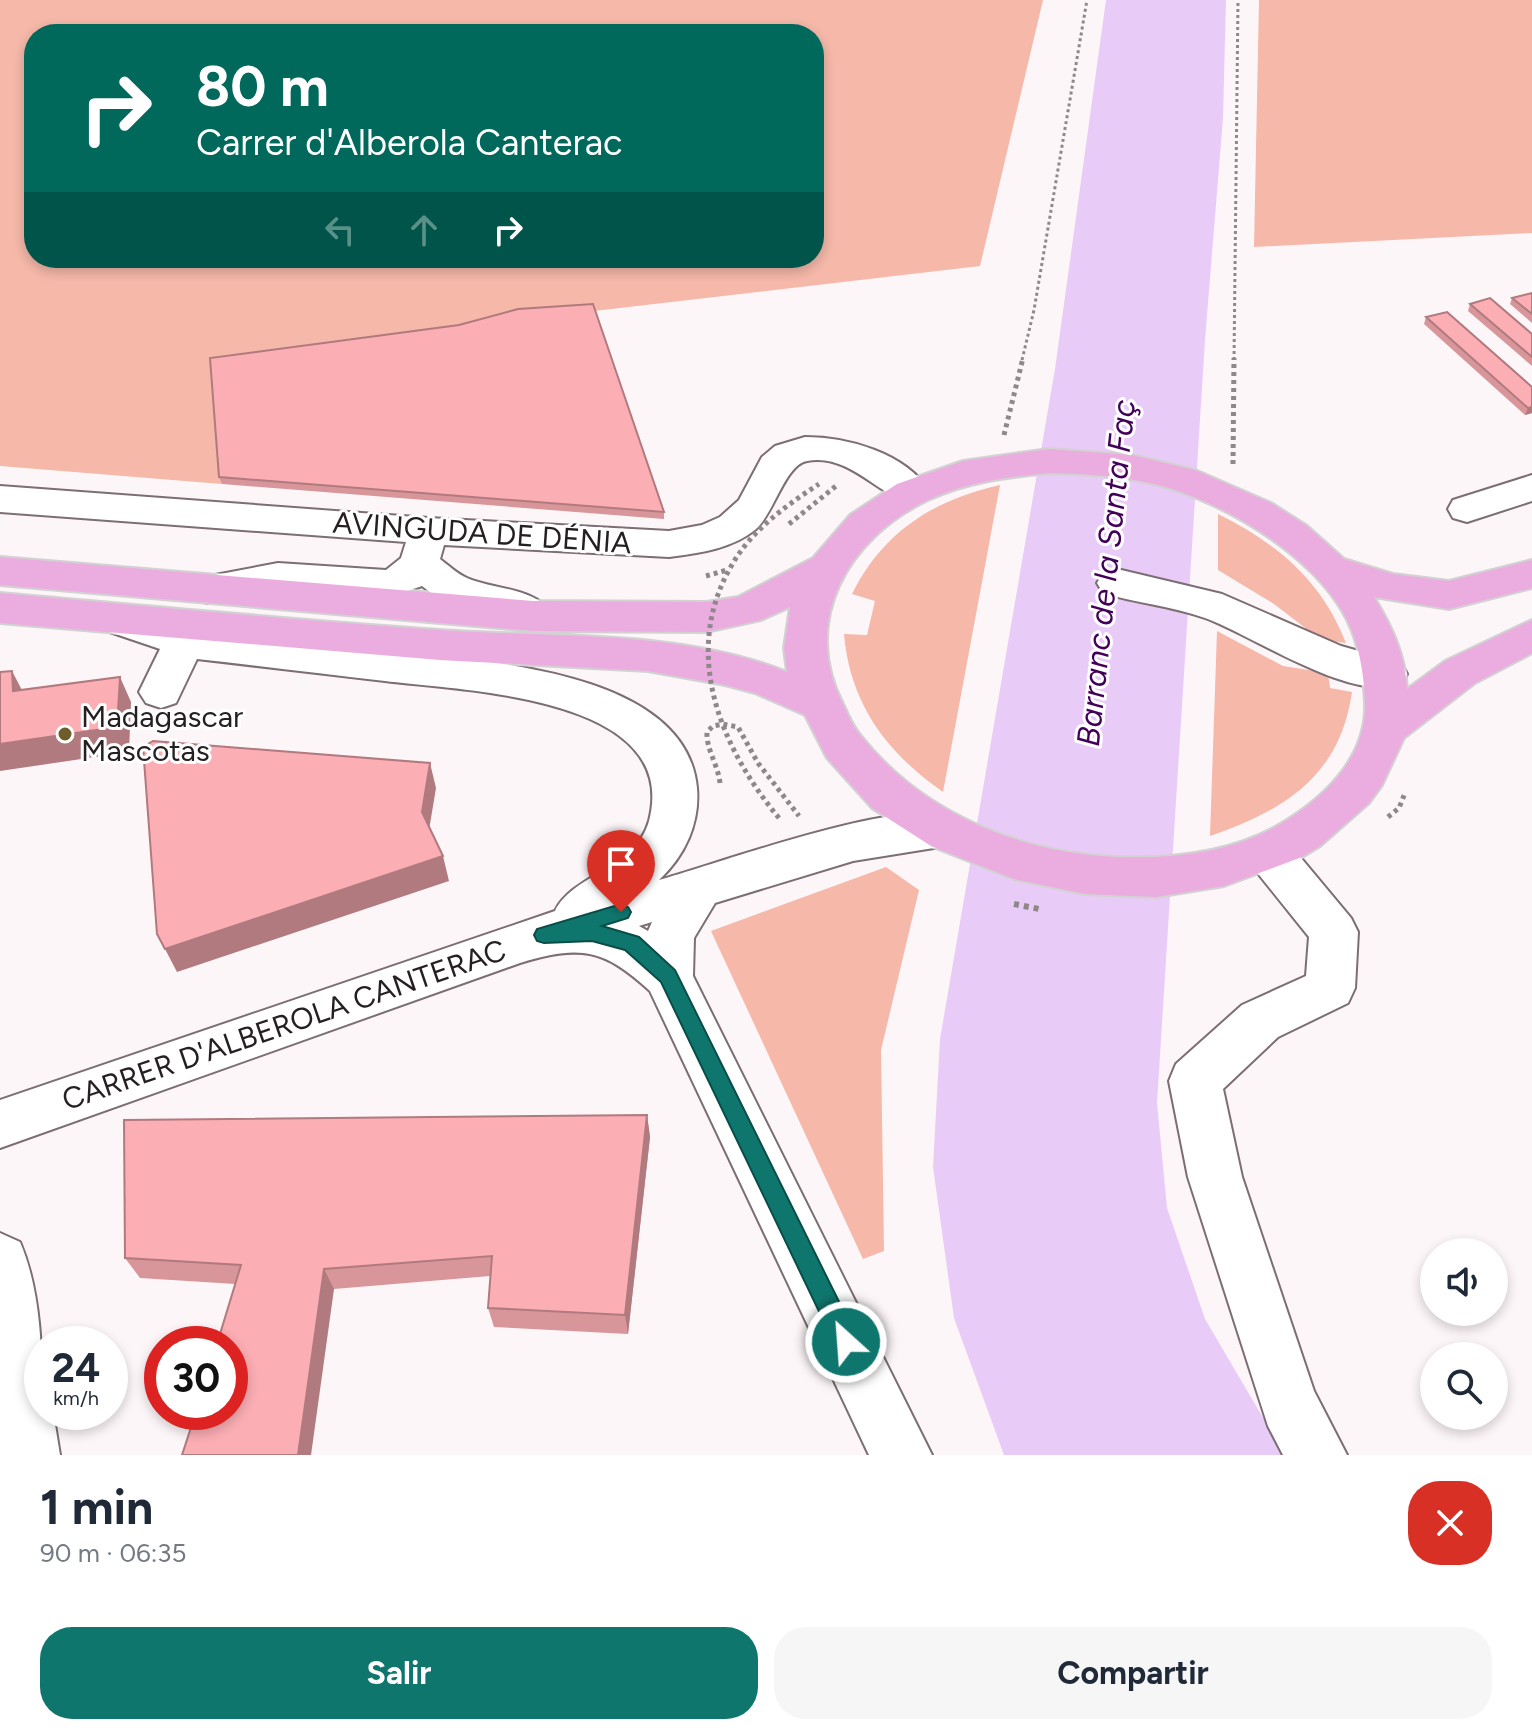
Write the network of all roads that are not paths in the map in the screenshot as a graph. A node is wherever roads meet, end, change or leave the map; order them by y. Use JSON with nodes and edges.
{"nodes":[{"id":1,"x":1532,"y":488,"type":"edge"},
{"id":2,"x":911,"y":492,"type":"junction"},
{"id":3,"x":0,"y":499,"type":"edge"},
{"id":4,"x":1467,"y":509,"type":"dead end"},
{"id":5,"x":424,"y":547,"type":"junction"},
{"id":6,"x":824,"y":569,"type":"junction"},
{"id":7,"x":1331,"y":569,"type":"junction"},
{"id":8,"x":0,"y":571,"type":"edge"},
{"id":9,"x":1532,"y":574,"type":"edge"},
{"id":10,"x":1117,"y":583,"type":"dead end"},
{"id":11,"x":201,"y":590,"type":"junction"},
{"id":12,"x":0,"y":608,"type":"edge"},
{"id":13,"x":533,"y":616,"type":"junction"},
{"id":14,"x":116,"y":619,"type":"junction"},
{"id":15,"x":1532,"y":635,"type":"edge"},
{"id":16,"x":184,"y":642,"type":"junction"},
{"id":17,"x":1386,"y":674,"type":"junction"},
{"id":18,"x":161,"y":692,"type":"dead end"},
{"id":19,"x":817,"y":703,"type":"junction"},
{"id":20,"x":1384,"y":730,"type":"junction"},
{"id":21,"x":947,"y":833,"type":"junction"},
{"id":22,"x":1269,"y":853,"type":"junction"},
{"id":23,"x":698,"y":890,"type":"junction"},
{"id":24,"x":544,"y":935,"type":"junction"},
{"id":25,"x":668,"y":976,"type":"junction"},
{"id":26,"x":0,"y":1124,"type":"edge"},
{"id":27,"x":0,"y":1261,"type":"edge"},
{"id":28,"x":17,"y":1433,"type":"edge"},
{"id":29,"x":901,"y":1455,"type":"edge"},
{"id":30,"x":1316,"y":1455,"type":"edge"}],
"edges":[{"from":1,"to":4,"type":"street"},
{"from":2,"to":5,"type":"street","name":"AVINGUDA DE DÉNIA"},
{"from":2,"to":6,"type":"main road"},
{"from":2,"to":7,"type":"main road"},
{"from":3,"to":5,"type":"street","name":"AVINGUDA DE DÉNIA"},
{"from":5,"to":11,"type":"street"},
{"from":5,"to":13,"type":"street"},
{"from":6,"to":13,"type":"main road"},
{"from":6,"to":19,"type":"main road"},
{"from":7,"to":9,"type":"main road"},
{"from":7,"to":17,"type":"main road"},
{"from":8,"to":11,"type":"main road"},
{"from":10,"to":17,"type":"street"},
{"from":11,"to":13,"type":"main road"},
{"from":12,"to":14,"type":"main road"},
{"from":14,"to":16,"type":"street"},
{"from":14,"to":19,"type":"main road"},
{"from":15,"to":20,"type":"main road"},
{"from":16,"to":18,"type":"street"},
{"from":16,"to":24,"type":"street"},
{"from":17,"to":20,"type":"main road"},
{"from":19,"to":21,"type":"main road"},
{"from":20,"to":22,"type":"main road"},
{"from":21,"to":22,"type":"main road"},
{"from":21,"to":23,"type":"street","name":"CARRER D'ALBEROLA CANTERAC"},
{"from":22,"to":30,"type":"street"},
{"from":23,"to":24,"type":"street","name":"CARRER D'ALBEROLA CANTERAC"},
{"from":23,"to":25,"type":"street"},
{"from":24,"to":25,"type":"street"},
{"from":24,"to":26,"type":"street","name":"CARRER D'ALBEROLA CANTERAC"},
{"from":25,"to":29,"type":"street"},
{"from":27,"to":28,"type":"street"}]}
